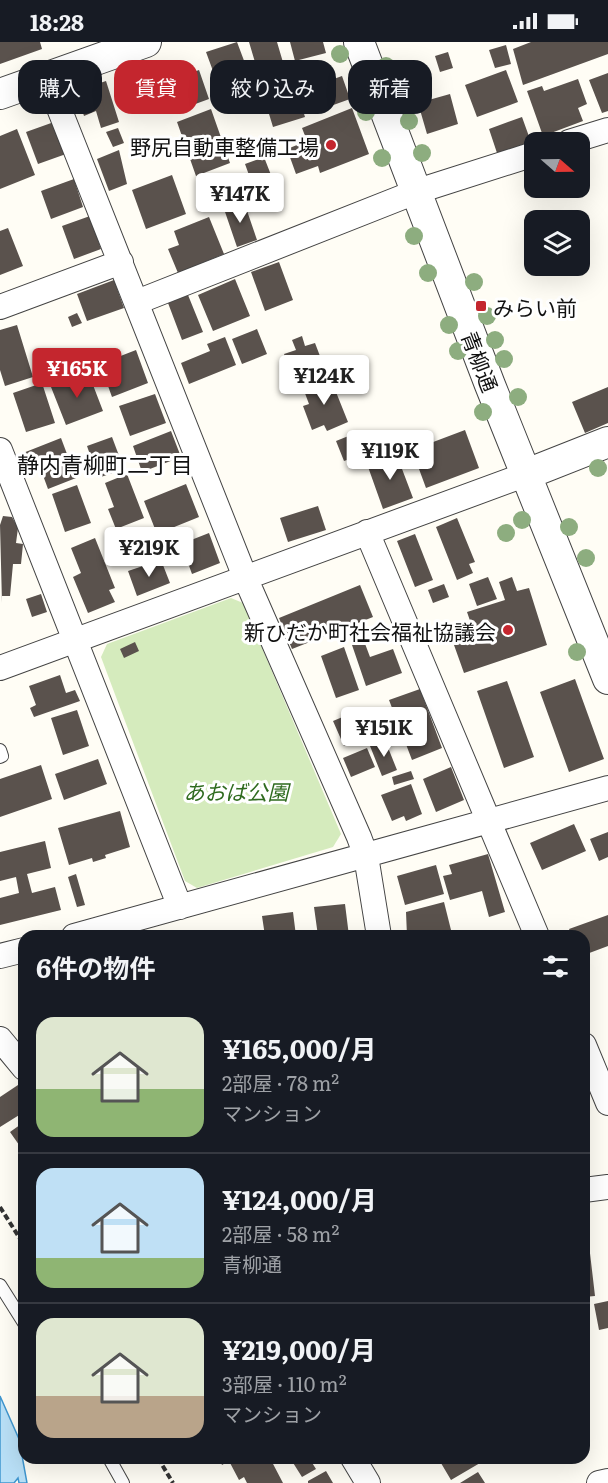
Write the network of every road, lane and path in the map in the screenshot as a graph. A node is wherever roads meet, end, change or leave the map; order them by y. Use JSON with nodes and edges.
{"nodes":[{"id":1,"x":146,"y":42,"type":"edge"},
{"id":2,"x":362,"y":43,"type":"edge"},
{"id":3,"x":96,"y":60,"type":"edge"},
{"id":4,"x":18,"y":88,"type":"edge"},
{"id":5,"x":0,"y":94,"type":"edge"},
{"id":6,"x":61,"y":114,"type":"edge"},
{"id":7,"x":608,"y":130,"type":"edge"},
{"id":8,"x":590,"y":136,"type":"edge"},
{"id":9,"x":524,"y":157,"type":"edge"},
{"id":10,"x":418,"y":191,"type":"junction"},
{"id":11,"x":121,"y":262,"type":"junction"},
{"id":12,"x":136,"y":302,"type":"junction"},
{"id":13,"x":0,"y":307,"type":"edge"},
{"id":14,"x":608,"y":442,"type":"edge"},
{"id":15,"x":0,"y":450,"type":"edge"},
{"id":16,"x":527,"y":474,"type":"junction"},
{"id":17,"x":368,"y":532,"type":"junction"},
{"id":18,"x":245,"y":577,"type":"junction"},
{"id":19,"x":73,"y":641,"type":"junction"},
{"id":20,"x":0,"y":668,"type":"edge"},
{"id":21,"x":608,"y":679,"type":"edge"},
{"id":22,"x":0,"y":750,"type":"edge"},
{"id":23,"x":0,"y":757,"type":"edge"},
{"id":24,"x":608,"y":788,"type":"edge"},
{"id":25,"x":488,"y":821,"type":"junction"},
{"id":26,"x":366,"y":856,"type":"junction"},
{"id":27,"x":180,"y":907,"type":"junction"},
{"id":28,"x":96,"y":930,"type":"edge"},
{"id":29,"x":378,"y":930,"type":"edge"},
{"id":30,"x":534,"y":930,"type":"edge"},
{"id":31,"x":18,"y":952,"type":"edge"},
{"id":32,"x":0,"y":956,"type":"edge"},
{"id":33,"x":0,"y":1039,"type":"edge"},
{"id":34,"x":590,"y":1060,"type":"edge"},
{"id":35,"x":18,"y":1061,"type":"edge"},
{"id":36,"x":608,"y":1103,"type":"edge"},
{"id":37,"x":608,"y":1187,"type":"edge"},
{"id":38,"x":590,"y":1189,"type":"edge"},
{"id":39,"x":0,"y":1207,"type":"edge"},
{"id":40,"x":16,"y":1233,"type":"joint"},
{"id":41,"x":18,"y":1236,"type":"edge"},
{"id":42,"x":0,"y":1285,"type":"edge"},
{"id":43,"x":18,"y":1314,"type":"edge"},
{"id":44,"x":112,"y":1464,"type":"edge"},
{"id":45,"x":162,"y":1464,"type":"edge"},
{"id":46,"x":357,"y":1464,"type":"edge"},
{"id":47,"x":608,"y":1481,"type":"edge"},
{"id":48,"x":123,"y":1483,"type":"edge"},
{"id":49,"x":173,"y":1483,"type":"edge"},
{"id":50,"x":368,"y":1483,"type":"edge"},
{"id":51,"x":599,"y":1483,"type":"edge"}],
"edges":[{"from":1,"to":3,"type":"street"},
{"from":2,"to":10,"type":"street","name":"青柳通"},
{"from":4,"to":5,"type":"street"},
{"from":6,"to":11,"type":"street"},
{"from":7,"to":8,"type":"street"},
{"from":9,"to":10,"type":"street"},
{"from":10,"to":12,"type":"street"},
{"from":10,"to":16,"type":"street","name":"青柳通"},
{"from":11,"to":12,"type":"street"},
{"from":11,"to":13,"type":"street"},
{"from":12,"to":18,"type":"street"},
{"from":14,"to":16,"type":"street"},
{"from":15,"to":19,"type":"street"},
{"from":16,"to":17,"type":"street"},
{"from":16,"to":21,"type":"street","name":"青柳通"},
{"from":17,"to":18,"type":"street"},
{"from":17,"to":25,"type":"street"},
{"from":18,"to":19,"type":"street"},
{"from":18,"to":26,"type":"street"},
{"from":19,"to":20,"type":"street"},
{"from":19,"to":27,"type":"street"},
{"from":22,"to":23,"type":"lane"},
{"from":24,"to":25,"type":"street"},
{"from":25,"to":26,"type":"street"},
{"from":25,"to":30,"type":"street"},
{"from":26,"to":27,"type":"street"},
{"from":26,"to":29,"type":"street"},
{"from":27,"to":28,"type":"street"},
{"from":31,"to":32,"type":"street"},
{"from":33,"to":35,"type":"street"},
{"from":34,"to":36,"type":"street"},
{"from":37,"to":38,"type":"street"},
{"from":39,"to":40,"type":"path"},
{"from":40,"to":41,"type":"path"},
{"from":42,"to":43,"type":"lane"},
{"from":44,"to":48,"type":"lane"},
{"from":45,"to":49,"type":"path"},
{"from":46,"to":50,"type":"street"},
{"from":47,"to":51,"type":"street"}]}
